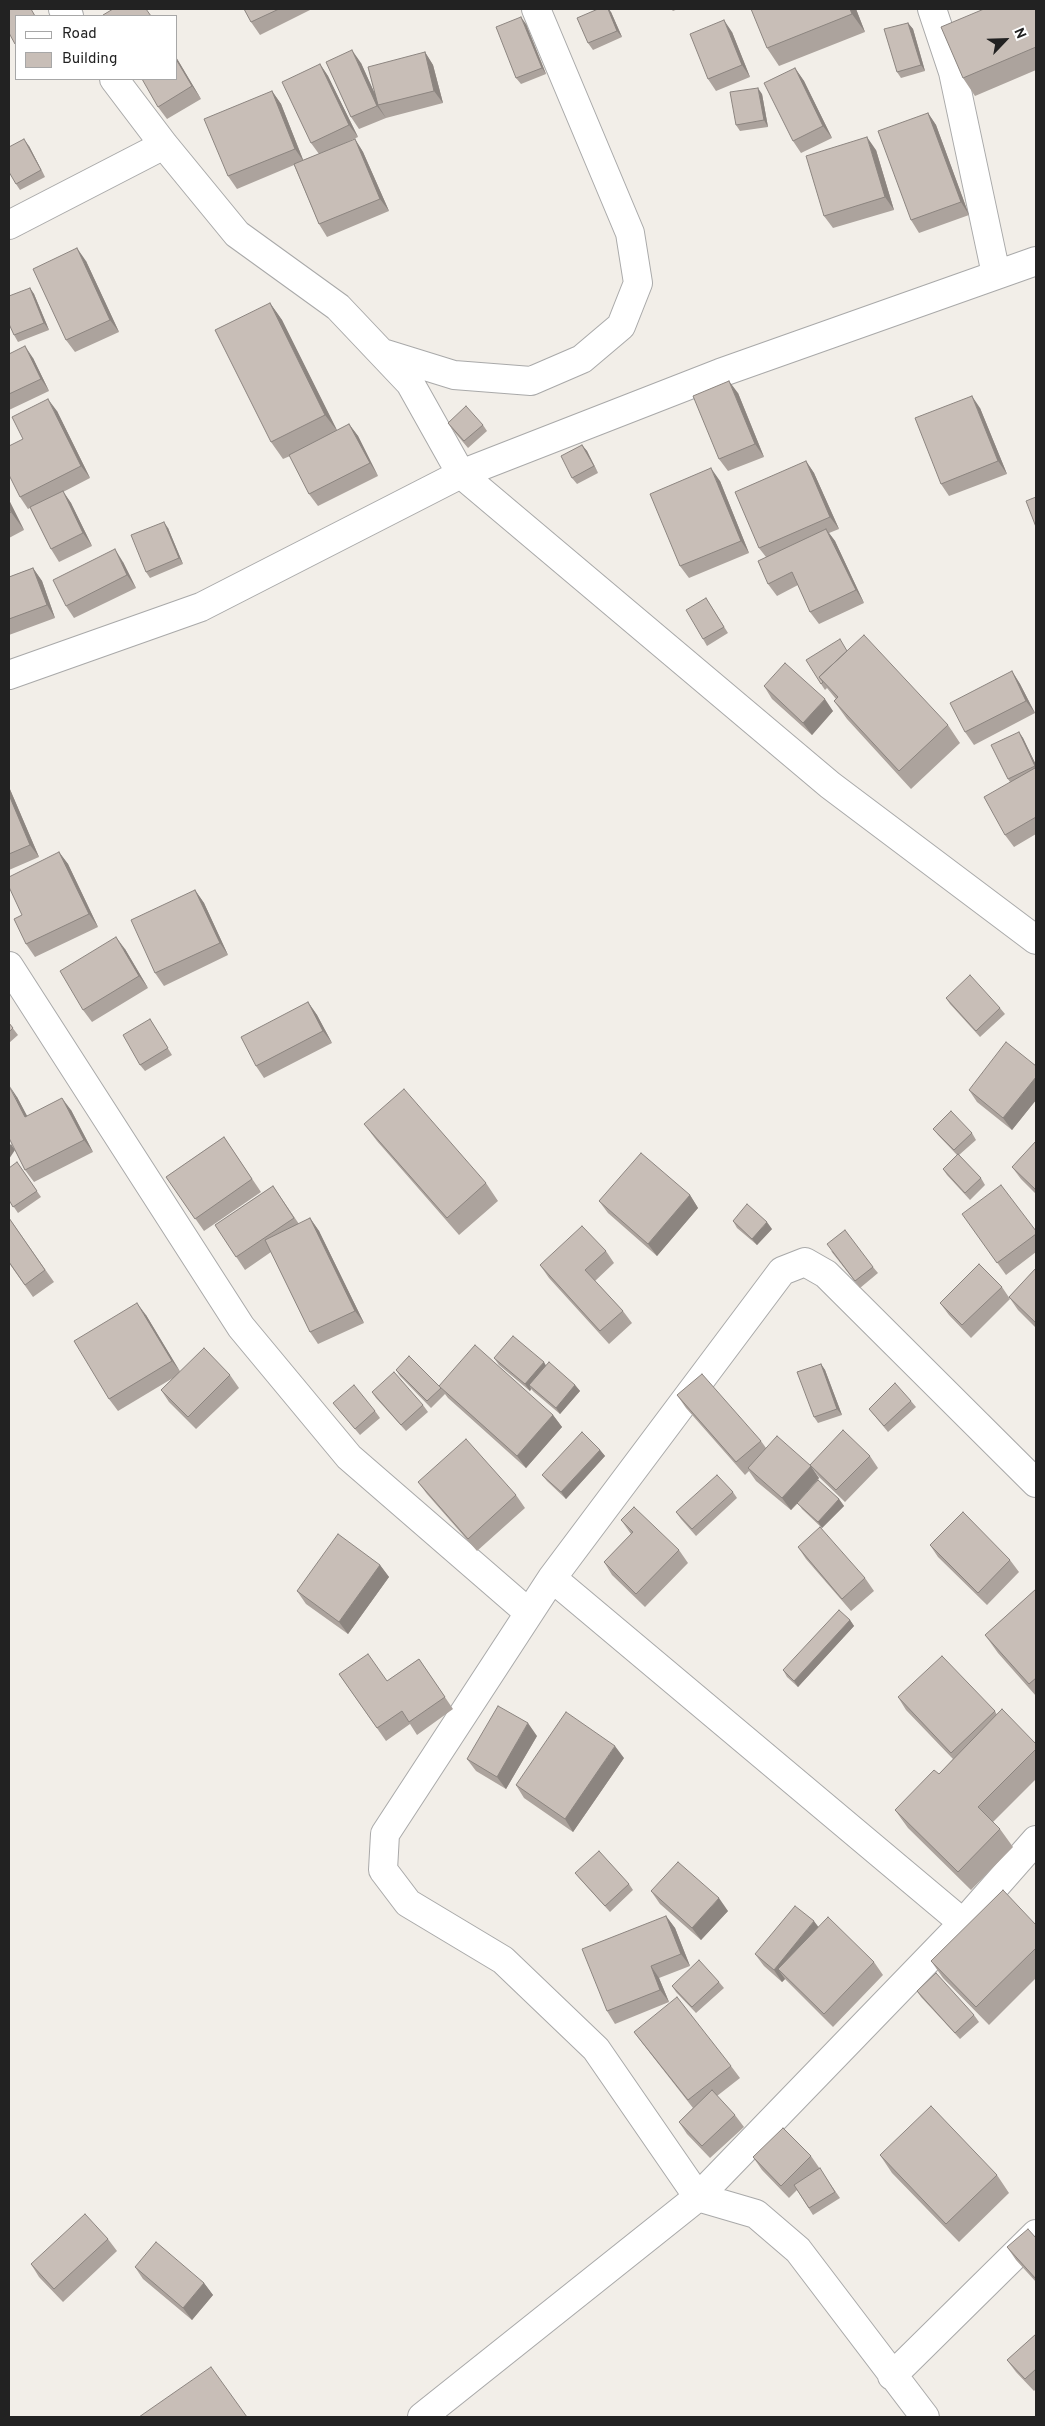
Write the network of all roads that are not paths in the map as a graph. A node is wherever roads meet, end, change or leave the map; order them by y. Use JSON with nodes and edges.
{"nodes":[{"id":1,"x":536,"y":9,"type":"edge"},
{"id":2,"x":932,"y":9,"type":"edge"},
{"id":3,"x":115,"y":80,"type":"edge"},
{"id":4,"x":164,"y":145,"type":"junction"},
{"id":5,"x":9,"y":224,"type":"edge"},
{"id":6,"x":1036,"y":261,"type":"edge"},
{"id":7,"x":996,"y":274,"type":"junction"},
{"id":8,"x":382,"y":353,"type":"junction"},
{"id":9,"x":461,"y":474,"type":"junction"},
{"id":10,"x":9,"y":675,"type":"edge"},
{"id":11,"x":1036,"y":940,"type":"edge"},
{"id":12,"x":9,"y":966,"type":"edge"},
{"id":13,"x":1036,"y":1483,"type":"edge"},
{"id":14,"x":552,"y":1578,"type":"junction"},
{"id":15,"x":529,"y":1613,"type":"junction"},
{"id":16,"x":1036,"y":1840,"type":"edge"},
{"id":17,"x":963,"y":1923,"type":"junction"},
{"id":18,"x":698,"y":2197,"type":"junction"},
{"id":19,"x":1036,"y":2234,"type":"edge"},
{"id":20,"x":892,"y":2376,"type":"junction"},
{"id":21,"x":422,"y":2417,"type":"edge"},
{"id":22,"x":925,"y":2417,"type":"edge"}],
"edges":[{"from":1,"to":8,"type":"street"},
{"from":2,"to":7,"type":"street"},
{"from":3,"to":4,"type":"street"},
{"from":4,"to":5,"type":"street"},
{"from":4,"to":8,"type":"street"},
{"from":6,"to":7,"type":"street"},
{"from":7,"to":9,"type":"street"},
{"from":8,"to":9,"type":"street"},
{"from":9,"to":10,"type":"street"},
{"from":9,"to":11,"type":"street"},
{"from":12,"to":15,"type":"street"},
{"from":13,"to":14,"type":"street"},
{"from":14,"to":15,"type":"street"},
{"from":14,"to":17,"type":"street"},
{"from":15,"to":18,"type":"street"},
{"from":16,"to":17,"type":"street"},
{"from":17,"to":18,"type":"street"},
{"from":18,"to":20,"type":"street"},
{"from":18,"to":21,"type":"street"},
{"from":19,"to":20,"type":"street"},
{"from":20,"to":22,"type":"street"}]}
